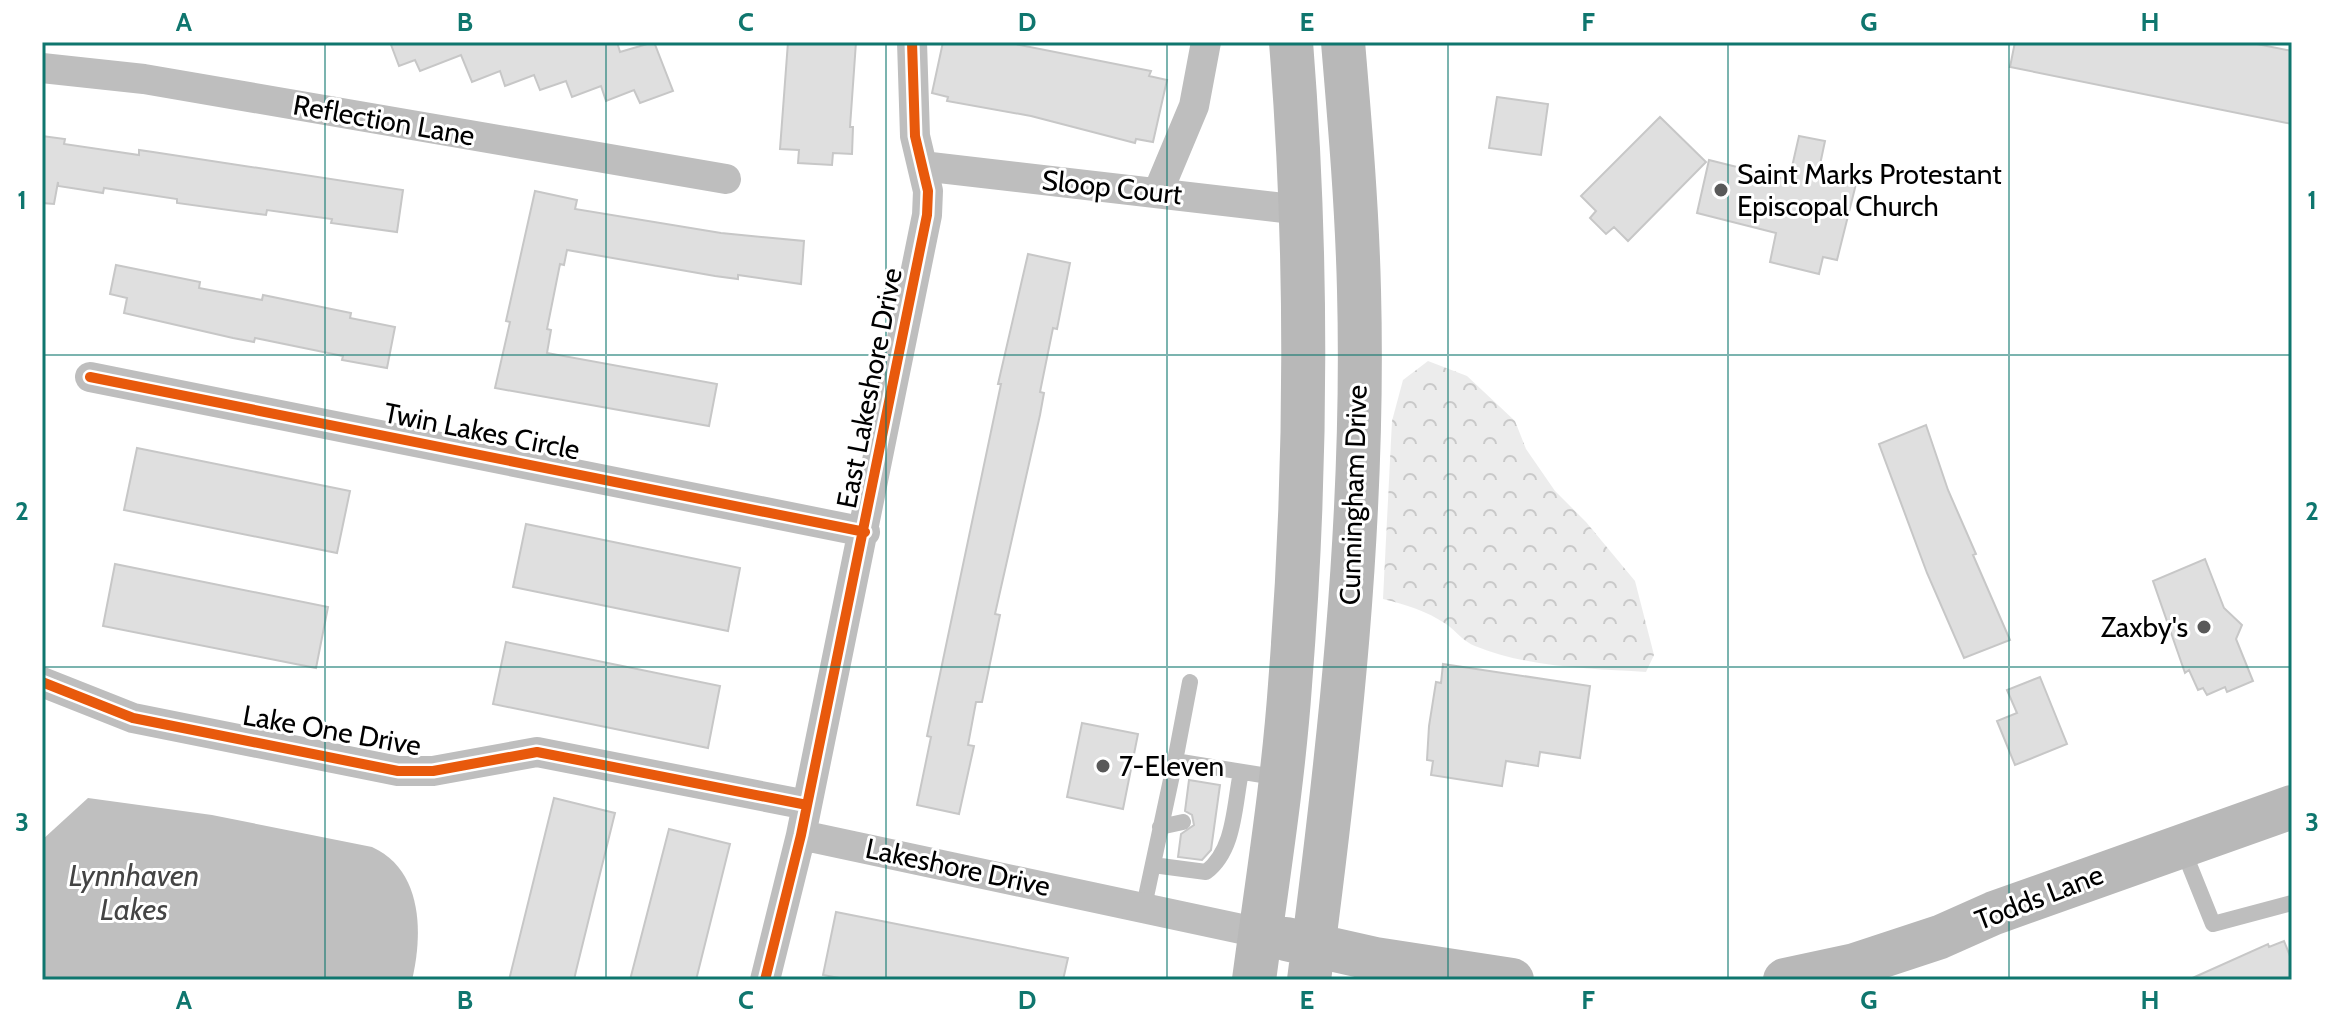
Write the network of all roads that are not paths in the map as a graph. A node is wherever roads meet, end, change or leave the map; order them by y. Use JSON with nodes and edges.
{"nodes":[{"id":1,"x":912,"y":42,"type":"edge"},
{"id":2,"x":1206,"y":42,"type":"edge"},
{"id":3,"x":1291,"y":42,"type":"edge"},
{"id":4,"x":1343,"y":42,"type":"edge"},
{"id":5,"x":42,"y":68,"type":"edge"},
{"id":6,"x":922,"y":166,"type":"junction"},
{"id":7,"x":726,"y":179,"type":"dead end"},
{"id":8,"x":1158,"y":192,"type":"junction"},
{"id":9,"x":1301,"y":210,"type":"junction"},
{"id":10,"x":90,"y":377,"type":"dead end"},
{"id":11,"x":865,"y":532,"type":"junction"},
{"id":12,"x":42,"y":682,"type":"edge"},
{"id":13,"x":1190,"y":682,"type":"dead end"},
{"id":14,"x":1175,"y":761,"type":"junction"},
{"id":15,"x":1261,"y":775,"type":"junction"},
{"id":16,"x":807,"y":805,"type":"junction"},
{"id":17,"x":2292,"y":807,"type":"edge"},
{"id":18,"x":1233,"y":810,"type":"junction"},
{"id":19,"x":1216,"y":815,"type":"dead end"},
{"id":20,"x":1183,"y":822,"type":"dead end"},
{"id":21,"x":1160,"y":827,"type":"junction"},
{"id":22,"x":801,"y":835,"type":"junction"},
{"id":23,"x":2182,"y":845,"type":"junction"},
{"id":24,"x":1153,"y":865,"type":"junction"},
{"id":25,"x":2292,"y":903,"type":"edge"},
{"id":26,"x":1144,"y":906,"type":"junction"},
{"id":27,"x":1260,"y":933,"type":"junction"},
{"id":28,"x":1311,"y":963,"type":"edge"},
{"id":29,"x":765,"y":980,"type":"edge"},
{"id":30,"x":1254,"y":980,"type":"edge"},
{"id":31,"x":1512,"y":980,"type":"edge"},
{"id":32,"x":1785,"y":980,"type":"edge"}],
"edges":[{"from":1,"to":6,"type":"street","name":"East Lakeshore Drive"},
{"from":2,"to":8,"type":"street"},
{"from":3,"to":9,"type":"main road","name":"Cunningham Drive"},
{"from":4,"to":28,"type":"main road","name":"Cunningham Drive"},
{"from":5,"to":7,"type":"street","name":"Reflection Lane"},
{"from":6,"to":8,"type":"street","name":"Sloop Court"},
{"from":6,"to":11,"type":"street","name":"East Lakeshore Drive"},
{"from":8,"to":9,"type":"street","name":"Sloop Court"},
{"from":9,"to":15,"type":"main road","name":"Cunningham Drive"},
{"from":10,"to":11,"type":"street","name":"Twin Lakes Circle"},
{"from":11,"to":16,"type":"street","name":"East Lakeshore Drive"},
{"from":12,"to":16,"type":"street","name":"Lake One Drive"},
{"from":13,"to":14,"type":"lane"},
{"from":14,"to":15,"type":"lane"},
{"from":14,"to":21,"type":"lane"},
{"from":15,"to":18,"type":"lane"},
{"from":15,"to":27,"type":"main road","name":"Cunningham Drive"},
{"from":16,"to":22,"type":"street","name":"East Lakeshore Drive"},
{"from":17,"to":23,"type":"main road","name":"Todds Lane"},
{"from":18,"to":19,"type":"lane"},
{"from":18,"to":24,"type":"lane"},
{"from":20,"to":21,"type":"lane"},
{"from":21,"to":24,"type":"lane"},
{"from":22,"to":26,"type":"street","name":"Lakeshore Drive"},
{"from":22,"to":29,"type":"street"},
{"from":23,"to":25,"type":"lane"},
{"from":23,"to":32,"type":"main road","name":"Todds Lane"},
{"from":24,"to":26,"type":"lane"},
{"from":26,"to":27,"type":"street","name":"Lakeshore Drive"},
{"from":27,"to":28,"type":"main road"},
{"from":27,"to":30,"type":"main road"},
{"from":28,"to":31,"type":"main road"}]}
